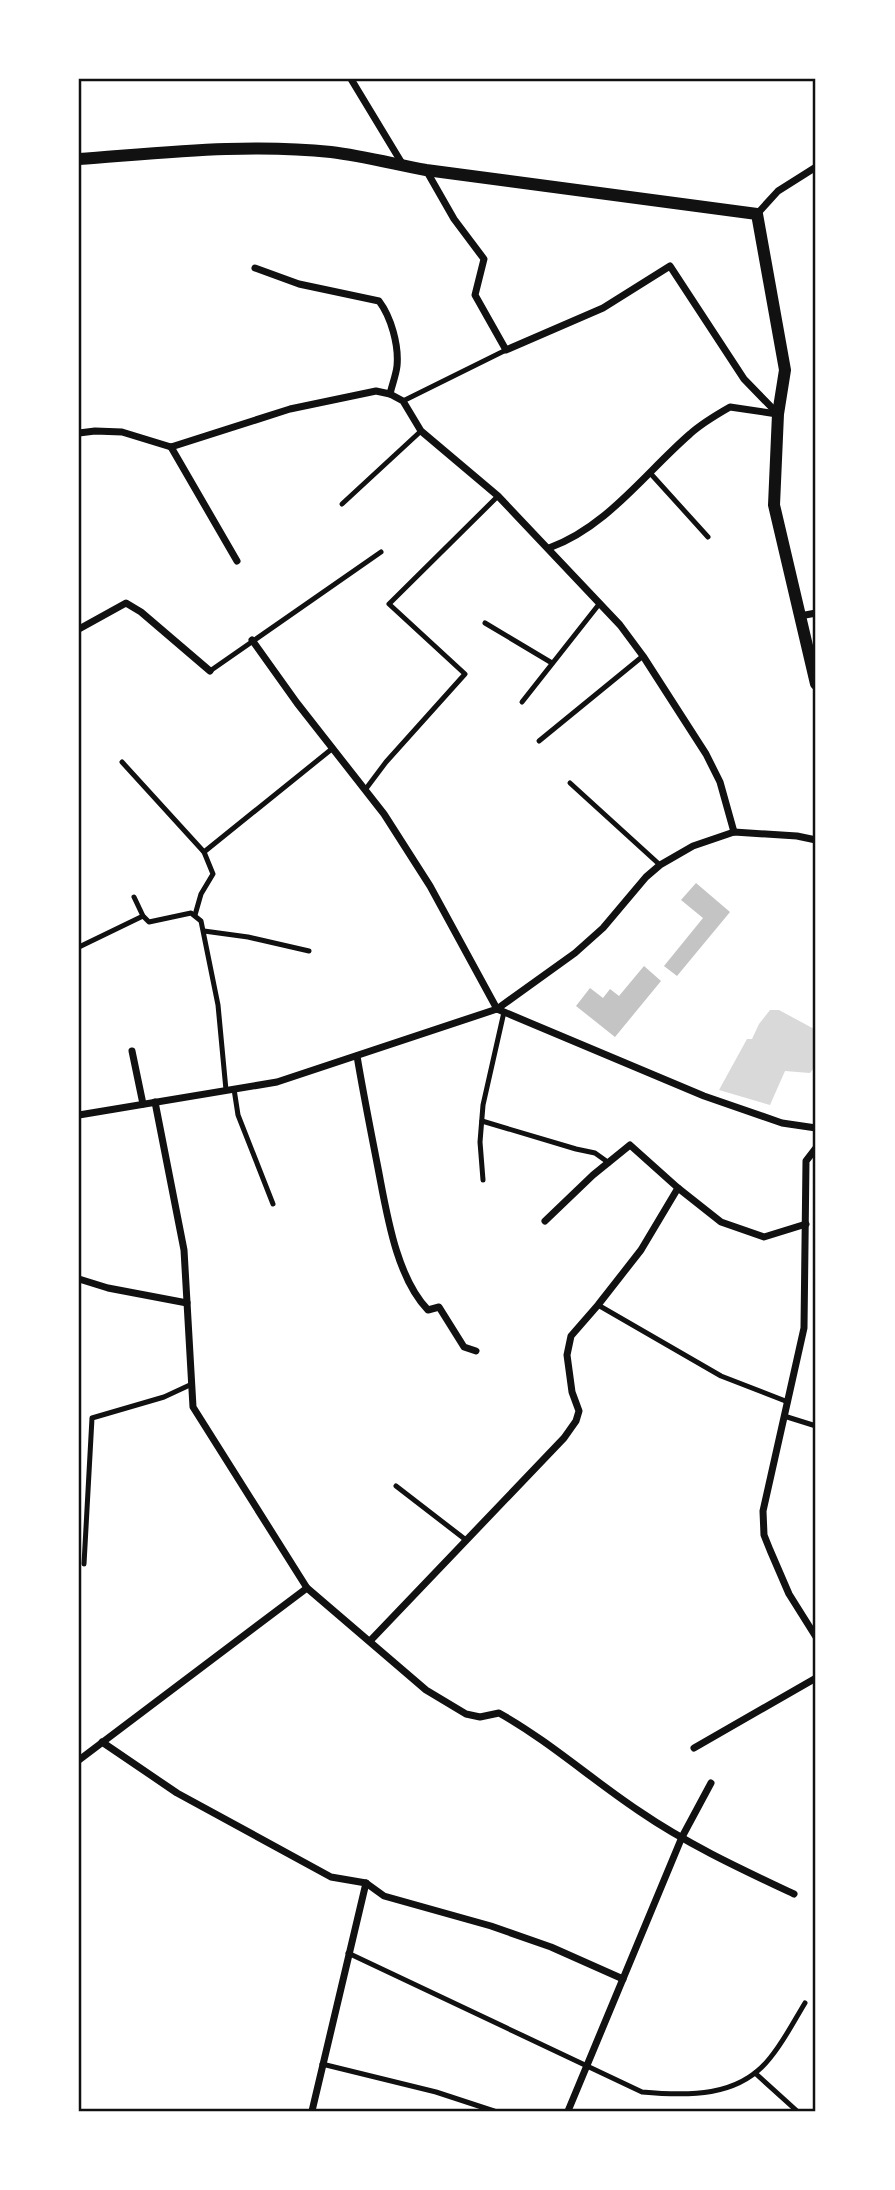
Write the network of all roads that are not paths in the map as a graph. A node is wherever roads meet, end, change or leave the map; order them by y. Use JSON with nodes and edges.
{"nodes":[{"id":1,"x":351,"y":79,"type":"edge"},
{"id":2,"x":79,"y":159,"type":"edge"},
{"id":3,"x":404,"y":166,"type":"junction"},
{"id":4,"x":816,"y":167,"type":"edge"},
{"id":5,"x":426,"y":170,"type":"junction"},
{"id":6,"x":757,"y":214,"type":"junction"},
{"id":7,"x":255,"y":268,"type":"dead end"},
{"id":8,"x":506,"y":350,"type":"junction"},
{"id":9,"x":390,"y":394,"type":"junction"},
{"id":10,"x":403,"y":401,"type":"junction"},
{"id":11,"x":778,"y":414,"type":"junction"},
{"id":12,"x":421,"y":431,"type":"junction"},
{"id":13,"x":79,"y":433,"type":"edge"},
{"id":14,"x":171,"y":447,"type":"junction"},
{"id":15,"x":651,"y":474,"type":"junction"},
{"id":16,"x":498,"y":496,"type":"junction"},
{"id":17,"x":342,"y":504,"type":"dead end"},
{"id":18,"x":708,"y":537,"type":"dead end"},
{"id":19,"x":549,"y":548,"type":"junction"},
{"id":20,"x":381,"y":552,"type":"dead end"},
{"id":21,"x":237,"y":562,"type":"dead end"},
{"id":22,"x":600,"y":603,"type":"junction"},
{"id":23,"x":816,"y":613,"type":"edge"},
{"id":24,"x":800,"y":616,"type":"junction"},
{"id":25,"x":485,"y":623,"type":"dead end"},
{"id":26,"x":79,"y":629,"type":"edge"},
{"id":27,"x":252,"y":640,"type":"junction"},
{"id":28,"x":643,"y":656,"type":"junction"},
{"id":29,"x":552,"y":663,"type":"junction"},
{"id":30,"x":211,"y":671,"type":"joint"},
{"id":31,"x":816,"y":684,"type":"edge"},
{"id":32,"x":522,"y":702,"type":"dead end"},
{"id":33,"x":539,"y":741,"type":"dead end"},
{"id":34,"x":332,"y":748,"type":"junction"},
{"id":35,"x":122,"y":762,"type":"dead end"},
{"id":36,"x":570,"y":783,"type":"dead end"},
{"id":37,"x":365,"y":790,"type":"junction"},
{"id":38,"x":734,"y":832,"type":"junction"},
{"id":39,"x":816,"y":840,"type":"edge"},
{"id":40,"x":204,"y":852,"type":"junction"},
{"id":41,"x":660,"y":865,"type":"junction"},
{"id":42,"x":134,"y":897,"type":"dead end"},
{"id":43,"x":195,"y":915,"type":"junction"},
{"id":44,"x":143,"y":916,"type":"junction"},
{"id":45,"x":204,"y":931,"type":"junction"},
{"id":46,"x":79,"y":947,"type":"edge"},
{"id":47,"x":309,"y":951,"type":"dead end"},
{"id":48,"x":501,"y":1011,"type":"junction"},
{"id":49,"x":132,"y":1051,"type":"dead end"},
{"id":50,"x":356,"y":1056,"type":"junction"},
{"id":51,"x":230,"y":1090,"type":"junction"},
{"id":52,"x":155,"y":1102,"type":"junction"},
{"id":53,"x":143,"y":1104,"type":"junction"},
{"id":54,"x":79,"y":1115,"type":"edge"},
{"id":55,"x":482,"y":1121,"type":"junction"},
{"id":56,"x":816,"y":1128,"type":"edge"},
{"id":57,"x":816,"y":1148,"type":"edge"},
{"id":58,"x":609,"y":1163,"type":"junction"},
{"id":59,"x":483,"y":1180,"type":"dead end"},
{"id":60,"x":678,"y":1188,"type":"junction"},
{"id":61,"x":273,"y":1204,"type":"dead end"},
{"id":62,"x":545,"y":1221,"type":"dead end"},
{"id":63,"x":806,"y":1224,"type":"junction"},
{"id":64,"x":79,"y":1279,"type":"edge"},
{"id":65,"x":187,"y":1303,"type":"junction"},
{"id":66,"x":598,"y":1305,"type":"junction"},
{"id":67,"x":476,"y":1351,"type":"dead end"},
{"id":68,"x":192,"y":1384,"type":"junction"},
{"id":69,"x":788,"y":1402,"type":"junction"},
{"id":70,"x":784,"y":1416,"type":"junction"},
{"id":71,"x":816,"y":1426,"type":"edge"},
{"id":72,"x":396,"y":1486,"type":"dead end"},
{"id":73,"x":466,"y":1540,"type":"junction"},
{"id":74,"x":84,"y":1564,"type":"dead end"},
{"id":75,"x":307,"y":1588,"type":"junction"},
{"id":76,"x":816,"y":1637,"type":"edge"},
{"id":77,"x":370,"y":1641,"type":"junction"},
{"id":78,"x":816,"y":1678,"type":"edge"},
{"id":79,"x":102,"y":1742,"type":"junction"},
{"id":80,"x":694,"y":1748,"type":"dead end"},
{"id":81,"x":79,"y":1760,"type":"edge"},
{"id":82,"x":711,"y":1783,"type":"dead end"},
{"id":83,"x":682,"y":1837,"type":"junction"},
{"id":84,"x":366,"y":1883,"type":"junction"},
{"id":85,"x":794,"y":1894,"type":"dead end"},
{"id":86,"x":348,"y":1953,"type":"junction"},
{"id":87,"x":623,"y":1979,"type":"junction"},
{"id":88,"x":805,"y":2003,"type":"dead end"},
{"id":89,"x":323,"y":2064,"type":"junction"},
{"id":90,"x":587,"y":2066,"type":"junction"},
{"id":91,"x":755,"y":2073,"type":"junction"},
{"id":92,"x":312,"y":2111,"type":"edge"},
{"id":93,"x":494,"y":2111,"type":"edge"},
{"id":94,"x":568,"y":2111,"type":"edge"},
{"id":95,"x":797,"y":2111,"type":"edge"}],
"edges":[{"from":1,"to":3,"type":"street"},
{"from":2,"to":3,"type":"street"},
{"from":3,"to":5,"type":"street"},
{"from":4,"to":6,"type":"street"},
{"from":5,"to":6,"type":"street"},
{"from":5,"to":8,"type":"street"},
{"from":6,"to":11,"type":"street"},
{"from":7,"to":9,"type":"street"},
{"from":8,"to":10,"type":"lane"},
{"from":8,"to":11,"type":"street"},
{"from":9,"to":10,"type":"street"},
{"from":9,"to":14,"type":"street"},
{"from":10,"to":12,"type":"street"},
{"from":11,"to":15,"type":"street"},
{"from":11,"to":24,"type":"street"},
{"from":12,"to":16,"type":"street"},
{"from":12,"to":17,"type":"lane"},
{"from":13,"to":14,"type":"street"},
{"from":14,"to":21,"type":"street"},
{"from":15,"to":18,"type":"lane"},
{"from":15,"to":19,"type":"street"},
{"from":16,"to":19,"type":"street"},
{"from":16,"to":37,"type":"lane"},
{"from":19,"to":22,"type":"street"},
{"from":20,"to":27,"type":"lane"},
{"from":22,"to":28,"type":"street"},
{"from":22,"to":29,"type":"lane"},
{"from":23,"to":24,"type":"street"},
{"from":24,"to":31,"type":"street"},
{"from":25,"to":29,"type":"lane"},
{"from":26,"to":30,"type":"street"},
{"from":27,"to":30,"type":"lane"},
{"from":27,"to":34,"type":"street"},
{"from":28,"to":33,"type":"lane"},
{"from":28,"to":38,"type":"street"},
{"from":29,"to":32,"type":"lane"},
{"from":34,"to":37,"type":"street"},
{"from":34,"to":40,"type":"lane"},
{"from":35,"to":40,"type":"lane"},
{"from":36,"to":41,"type":"lane"},
{"from":37,"to":48,"type":"street"},
{"from":38,"to":39,"type":"street"},
{"from":38,"to":41,"type":"street"},
{"from":40,"to":43,"type":"lane"},
{"from":41,"to":48,"type":"street"},
{"from":42,"to":44,"type":"lane"},
{"from":43,"to":44,"type":"lane"},
{"from":43,"to":45,"type":"lane"},
{"from":44,"to":46,"type":"lane"},
{"from":45,"to":47,"type":"lane"},
{"from":45,"to":51,"type":"lane"},
{"from":48,"to":50,"type":"street"},
{"from":48,"to":55,"type":"lane"},
{"from":48,"to":56,"type":"street"},
{"from":49,"to":53,"type":"street"},
{"from":50,"to":51,"type":"street"},
{"from":50,"to":67,"type":"street"},
{"from":51,"to":52,"type":"street"},
{"from":51,"to":61,"type":"lane"},
{"from":52,"to":53,"type":"street"},
{"from":52,"to":65,"type":"street"},
{"from":53,"to":54,"type":"street"},
{"from":55,"to":58,"type":"lane"},
{"from":55,"to":59,"type":"lane"},
{"from":57,"to":63,"type":"street"},
{"from":58,"to":60,"type":"street"},
{"from":58,"to":62,"type":"street"},
{"from":60,"to":63,"type":"street"},
{"from":60,"to":66,"type":"street"},
{"from":63,"to":69,"type":"street"},
{"from":64,"to":65,"type":"street"},
{"from":65,"to":68,"type":"street"},
{"from":66,"to":69,"type":"lane"},
{"from":66,"to":73,"type":"street"},
{"from":68,"to":74,"type":"lane"},
{"from":68,"to":75,"type":"street"},
{"from":69,"to":70,"type":"street"},
{"from":70,"to":71,"type":"lane"},
{"from":70,"to":76,"type":"street"},
{"from":72,"to":73,"type":"lane"},
{"from":73,"to":77,"type":"street"},
{"from":75,"to":77,"type":"street"},
{"from":75,"to":79,"type":"street"},
{"from":77,"to":83,"type":"street"},
{"from":78,"to":80,"type":"street"},
{"from":79,"to":81,"type":"street"},
{"from":79,"to":84,"type":"street"},
{"from":82,"to":83,"type":"street"},
{"from":83,"to":85,"type":"street"},
{"from":83,"to":87,"type":"street"},
{"from":84,"to":86,"type":"street"},
{"from":84,"to":87,"type":"street"},
{"from":86,"to":89,"type":"street"},
{"from":86,"to":90,"type":"lane"},
{"from":87,"to":90,"type":"street"},
{"from":88,"to":91,"type":"lane"},
{"from":89,"to":92,"type":"street"},
{"from":89,"to":93,"type":"lane"},
{"from":90,"to":91,"type":"lane"},
{"from":90,"to":94,"type":"street"},
{"from":91,"to":95,"type":"lane"}]}
